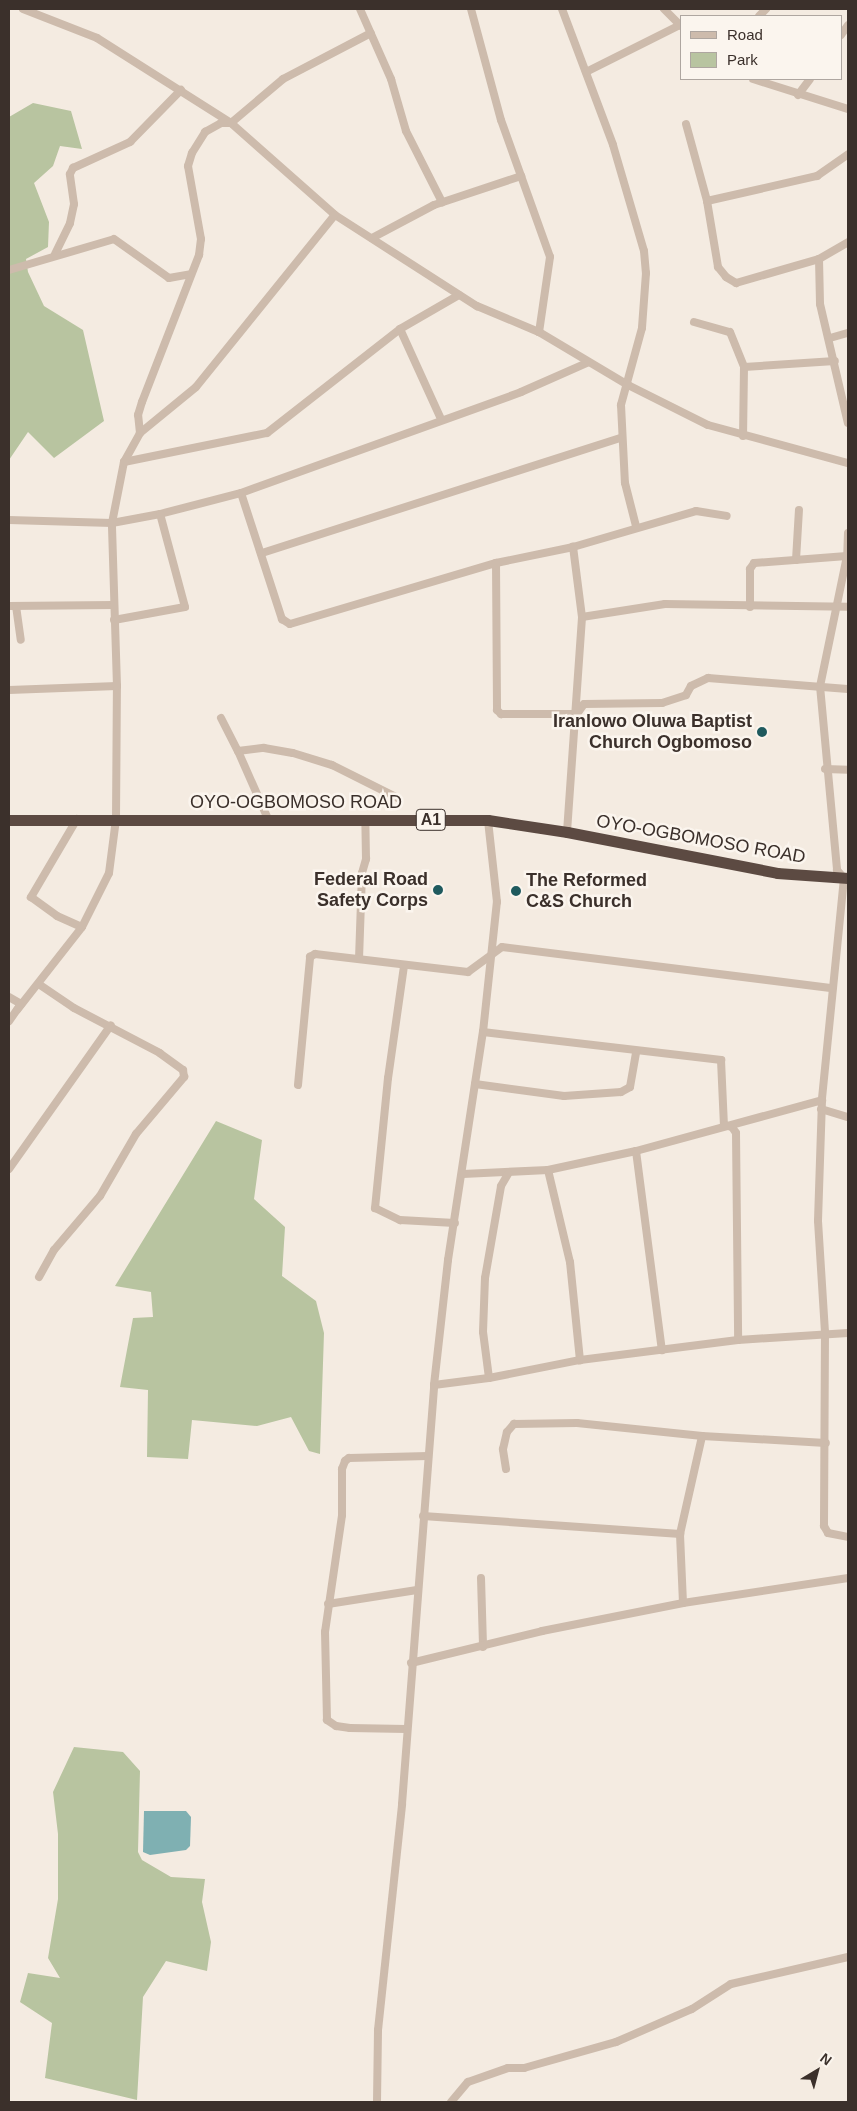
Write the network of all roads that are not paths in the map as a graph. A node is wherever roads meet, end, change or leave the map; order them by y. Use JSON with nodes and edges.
{"nodes":[{"id":1,"x":22,"y":9,"type":"edge"},
{"id":2,"x":360,"y":9,"type":"edge"},
{"id":3,"x":471,"y":9,"type":"edge"},
{"id":4,"x":562,"y":9,"type":"edge"},
{"id":5,"x":664,"y":9,"type":"edge"},
{"id":6,"x":680,"y":24,"type":"edge"},
{"id":7,"x":680,"y":25,"type":"edge"},
{"id":8,"x":371,"y":33,"type":"junction"},
{"id":9,"x":586,"y":72,"type":"junction"},
{"id":10,"x":756,"y":80,"type":"edge"},
{"id":11,"x":809,"y":80,"type":"edge"},
{"id":12,"x":181,"y":90,"type":"junction"},
{"id":13,"x":798,"y":95,"type":"junction"},
{"id":14,"x":848,"y":110,"type":"edge"},
{"id":15,"x":231,"y":123,"type":"junction"},
{"id":16,"x":686,"y":124,"type":"dead end"},
{"id":17,"x":848,"y":154,"type":"edge"},
{"id":18,"x":520,"y":176,"type":"junction"},
{"id":19,"x":706,"y":201,"type":"junction"},
{"id":20,"x":442,"y":202,"type":"junction"},
{"id":21,"x":335,"y":216,"type":"junction"},
{"id":22,"x":372,"y":238,"type":"junction"},
{"id":23,"x":848,"y":242,"type":"edge"},
{"id":24,"x":55,"y":254,"type":"junction"},
{"id":25,"x":819,"y":259,"type":"junction"},
{"id":26,"x":9,"y":270,"type":"edge"},
{"id":27,"x":191,"y":274,"type":"junction"},
{"id":28,"x":459,"y":295,"type":"junction"},
{"id":29,"x":694,"y":322,"type":"dead end"},
{"id":30,"x":400,"y":329,"type":"junction"},
{"id":31,"x":539,"y":332,"type":"junction"},
{"id":32,"x":848,"y":334,"type":"edge"},
{"id":33,"x":830,"y":338,"type":"junction"},
{"id":34,"x":835,"y":361,"type":"junction"},
{"id":35,"x":589,"y":362,"type":"junction"},
{"id":36,"x":744,"y":367,"type":"junction"},
{"id":37,"x":628,"y":385,"type":"junction"},
{"id":38,"x":847,"y":404,"type":"edge"},
{"id":39,"x":441,"y":419,"type":"junction"},
{"id":40,"x":848,"y":423,"type":"edge"},
{"id":41,"x":140,"y":433,"type":"junction"},
{"id":42,"x":743,"y":436,"type":"junction"},
{"id":43,"x":621,"y":438,"type":"junction"},
{"id":44,"x":124,"y":462,"type":"junction"},
{"id":45,"x":848,"y":464,"type":"edge"},
{"id":46,"x":241,"y":493,"type":"junction"},
{"id":47,"x":799,"y":510,"type":"dead end"},
{"id":48,"x":160,"y":514,"type":"junction"},
{"id":49,"x":727,"y":516,"type":"dead end"},
{"id":50,"x":9,"y":520,"type":"edge"},
{"id":51,"x":112,"y":523,"type":"junction"},
{"id":52,"x":636,"y":526,"type":"junction"},
{"id":53,"x":848,"y":534,"type":"edge"},
{"id":54,"x":573,"y":547,"type":"junction"},
{"id":55,"x":262,"y":553,"type":"junction"},
{"id":56,"x":847,"y":556,"type":"junction"},
{"id":57,"x":796,"y":560,"type":"junction"},
{"id":58,"x":496,"y":563,"type":"junction"},
{"id":59,"x":113,"y":605,"type":"junction"},
{"id":60,"x":12,"y":606,"type":"edge"},
{"id":61,"x":834,"y":606,"type":"junction"},
{"id":62,"x":750,"y":607,"type":"junction"},
{"id":63,"x":848,"y":607,"type":"edge"},
{"id":64,"x":582,"y":618,"type":"junction"},
{"id":65,"x":114,"y":620,"type":"junction"},
{"id":66,"x":21,"y":640,"type":"dead end"},
{"id":67,"x":117,"y":686,"type":"junction"},
{"id":68,"x":820,"y":686,"type":"junction"},
{"id":69,"x":848,"y":689,"type":"edge"},
{"id":70,"x":9,"y":690,"type":"edge"},
{"id":71,"x":577,"y":714,"type":"junction"},
{"id":72,"x":221,"y":718,"type":"dead end"},
{"id":73,"x":238,"y":750,"type":"junction"},
{"id":74,"x":825,"y":769,"type":"junction"},
{"id":75,"x":848,"y":770,"type":"edge"},
{"id":76,"x":398,"y":798,"type":"dead end"},
{"id":77,"x":77,"y":819,"type":"junction"},
{"id":78,"x":116,"y":819,"type":"junction"},
{"id":79,"x":268,"y":819,"type":"junction"},
{"id":80,"x":9,"y":820,"type":"edge"},
{"id":81,"x":365,"y":820,"type":"junction"},
{"id":82,"x":488,"y":820,"type":"junction"},
{"id":83,"x":567,"y":832,"type":"junction"},
{"id":84,"x":846,"y":878,"type":"edge"},
{"id":85,"x":82,"y":928,"type":"junction"},
{"id":86,"x":489,"y":955,"type":"junction"},
{"id":87,"x":358,"y":959,"type":"junction"},
{"id":88,"x":404,"y":966,"type":"junction"},
{"id":89,"x":40,"y":985,"type":"junction"},
{"id":90,"x":832,"y":988,"type":"junction"},
{"id":91,"x":9,"y":997,"type":"edge"},
{"id":92,"x":17,"y":1010,"type":"junction"},
{"id":93,"x":9,"y":1022,"type":"edge"},
{"id":94,"x":111,"y":1026,"type":"junction"},
{"id":95,"x":483,"y":1032,"type":"junction"},
{"id":96,"x":636,"y":1052,"type":"junction"},
{"id":97,"x":475,"y":1084,"type":"junction"},
{"id":98,"x":298,"y":1085,"type":"dead end"},
{"id":99,"x":822,"y":1100,"type":"junction"},
{"id":100,"x":821,"y":1109,"type":"junction"},
{"id":101,"x":848,"y":1117,"type":"edge"},
{"id":102,"x":724,"y":1125,"type":"junction"},
{"id":103,"x":636,"y":1151,"type":"junction"},
{"id":104,"x":9,"y":1169,"type":"edge"},
{"id":105,"x":548,"y":1170,"type":"junction"},
{"id":106,"x":464,"y":1174,"type":"junction"},
{"id":107,"x":508,"y":1174,"type":"junction"},
{"id":108,"x":455,"y":1222,"type":"junction"},
{"id":109,"x":39,"y":1277,"type":"dead end"},
{"id":110,"x":825,"y":1332,"type":"junction"},
{"id":111,"x":848,"y":1333,"type":"edge"},
{"id":112,"x":738,"y":1340,"type":"junction"},
{"id":113,"x":662,"y":1350,"type":"junction"},
{"id":114,"x":580,"y":1360,"type":"junction"},
{"id":115,"x":489,"y":1378,"type":"junction"},
{"id":116,"x":434,"y":1385,"type":"junction"},
{"id":117,"x":702,"y":1436,"type":"junction"},
{"id":118,"x":826,"y":1443,"type":"junction"},
{"id":119,"x":428,"y":1456,"type":"junction"},
{"id":120,"x":506,"y":1469,"type":"dead end"},
{"id":121,"x":423,"y":1516,"type":"junction"},
{"id":122,"x":680,"y":1534,"type":"junction"},
{"id":123,"x":848,"y":1537,"type":"edge"},
{"id":124,"x":481,"y":1578,"type":"dead end"},
{"id":125,"x":848,"y":1578,"type":"edge"},
{"id":126,"x":417,"y":1590,"type":"junction"},
{"id":127,"x":683,"y":1603,"type":"junction"},
{"id":128,"x":328,"y":1604,"type":"junction"},
{"id":129,"x":483,"y":1647,"type":"junction"},
{"id":130,"x":411,"y":1663,"type":"junction"},
{"id":131,"x":406,"y":1729,"type":"junction"},
{"id":132,"x":848,"y":1957,"type":"edge"},
{"id":133,"x":377,"y":2102,"type":"edge"},
{"id":134,"x":451,"y":2102,"type":"edge"}],
"edges":[{"from":1,"to":12,"type":"street"},
{"from":2,"to":8,"type":"street"},
{"from":3,"to":18,"type":"street"},
{"from":4,"to":9,"type":"street"},
{"from":5,"to":6,"type":"street"},
{"from":7,"to":9,"type":"street"},
{"from":8,"to":15,"type":"street"},
{"from":8,"to":20,"type":"street"},
{"from":9,"to":37,"type":"street"},
{"from":10,"to":13,"type":"street"},
{"from":11,"to":13,"type":"street"},
{"from":12,"to":15,"type":"street"},
{"from":12,"to":24,"type":"street"},
{"from":13,"to":14,"type":"street"},
{"from":15,"to":21,"type":"street"},
{"from":15,"to":27,"type":"street"},
{"from":16,"to":19,"type":"street"},
{"from":17,"to":19,"type":"street"},
{"from":18,"to":20,"type":"street"},
{"from":18,"to":31,"type":"street"},
{"from":19,"to":25,"type":"street"},
{"from":20,"to":22,"type":"street"},
{"from":21,"to":22,"type":"street"},
{"from":21,"to":41,"type":"street"},
{"from":22,"to":28,"type":"street"},
{"from":23,"to":25,"type":"street"},
{"from":24,"to":26,"type":"street"},
{"from":24,"to":27,"type":"street"},
{"from":25,"to":33,"type":"street"},
{"from":27,"to":41,"type":"street"},
{"from":28,"to":30,"type":"street"},
{"from":28,"to":31,"type":"street"},
{"from":29,"to":36,"type":"street"},
{"from":30,"to":39,"type":"street"},
{"from":30,"to":44,"type":"street"},
{"from":31,"to":35,"type":"street"},
{"from":32,"to":33,"type":"street"},
{"from":33,"to":34,"type":"street"},
{"from":34,"to":36,"type":"street"},
{"from":34,"to":38,"type":"street"},
{"from":35,"to":37,"type":"street"},
{"from":35,"to":39,"type":"street"},
{"from":36,"to":42,"type":"street"},
{"from":37,"to":42,"type":"street"},
{"from":37,"to":43,"type":"street"},
{"from":38,"to":40,"type":"street"},
{"from":39,"to":46,"type":"street"},
{"from":41,"to":44,"type":"street"},
{"from":42,"to":45,"type":"street"},
{"from":43,"to":52,"type":"street"},
{"from":43,"to":55,"type":"street"},
{"from":44,"to":51,"type":"street"},
{"from":46,"to":48,"type":"street"},
{"from":46,"to":55,"type":"street"},
{"from":47,"to":57,"type":"street"},
{"from":48,"to":51,"type":"street"},
{"from":48,"to":65,"type":"street"},
{"from":49,"to":52,"type":"street"},
{"from":50,"to":51,"type":"street"},
{"from":51,"to":59,"type":"street"},
{"from":52,"to":54,"type":"street"},
{"from":53,"to":56,"type":"street"},
{"from":54,"to":58,"type":"street"},
{"from":54,"to":64,"type":"street"},
{"from":55,"to":58,"type":"street"},
{"from":56,"to":57,"type":"street"},
{"from":56,"to":61,"type":"street"},
{"from":57,"to":62,"type":"street"},
{"from":58,"to":71,"type":"street"},
{"from":59,"to":60,"type":"street"},
{"from":59,"to":65,"type":"street"},
{"from":60,"to":66,"type":"street"},
{"from":61,"to":62,"type":"street"},
{"from":61,"to":63,"type":"street"},
{"from":61,"to":68,"type":"street"},
{"from":62,"to":64,"type":"street"},
{"from":64,"to":71,"type":"street"},
{"from":65,"to":67,"type":"street"},
{"from":67,"to":70,"type":"street"},
{"from":67,"to":78,"type":"street"},
{"from":68,"to":69,"type":"street"},
{"from":68,"to":71,"type":"street"},
{"from":68,"to":74,"type":"street"},
{"from":71,"to":83,"type":"street"},
{"from":72,"to":73,"type":"street"},
{"from":73,"to":76,"type":"street"},
{"from":73,"to":79,"type":"street"},
{"from":74,"to":75,"type":"street"},
{"from":74,"to":84,"type":"street"},
{"from":77,"to":78,"type":"highway","name":"OYO-OGBOMOSO ROAD","number":"A1"},
{"from":77,"to":80,"type":"highway","name":"OYO-OGBOMOSO ROAD","number":"A1"},
{"from":77,"to":85,"type":"street"},
{"from":78,"to":79,"type":"highway","name":"OYO-OGBOMOSO ROAD","number":"A1"},
{"from":78,"to":85,"type":"street"},
{"from":79,"to":81,"type":"highway","name":"OYO-OGBOMOSO ROAD","number":"A1"},
{"from":81,"to":82,"type":"highway","name":"OYO-OGBOMOSO ROAD","number":"A1"},
{"from":81,"to":87,"type":"street"},
{"from":82,"to":83,"type":"highway","name":"OYO-OGBOMOSO ROAD","number":"A1"},
{"from":82,"to":86,"type":"street"},
{"from":83,"to":84,"type":"highway","name":"OYO-OGBOMOSO ROAD","number":"A1"},
{"from":84,"to":90,"type":"street"},
{"from":85,"to":89,"type":"street"},
{"from":86,"to":88,"type":"street"},
{"from":86,"to":90,"type":"street"},
{"from":86,"to":95,"type":"street"},
{"from":87,"to":88,"type":"street"},
{"from":87,"to":98,"type":"street"},
{"from":88,"to":108,"type":"street"},
{"from":89,"to":92,"type":"street"},
{"from":89,"to":94,"type":"street"},
{"from":90,"to":99,"type":"street"},
{"from":91,"to":92,"type":"street"},
{"from":92,"to":93,"type":"street"},
{"from":94,"to":104,"type":"street"},
{"from":94,"to":109,"type":"street"},
{"from":95,"to":96,"type":"street"},
{"from":95,"to":97,"type":"street"},
{"from":96,"to":97,"type":"street"},
{"from":96,"to":102,"type":"street"},
{"from":97,"to":106,"type":"street"},
{"from":99,"to":100,"type":"street"},
{"from":99,"to":102,"type":"street"},
{"from":100,"to":101,"type":"street"},
{"from":100,"to":110,"type":"street"},
{"from":102,"to":103,"type":"street"},
{"from":102,"to":112,"type":"street"},
{"from":103,"to":105,"type":"street"},
{"from":103,"to":113,"type":"street"},
{"from":105,"to":107,"type":"street"},
{"from":105,"to":114,"type":"street"},
{"from":106,"to":107,"type":"street"},
{"from":106,"to":108,"type":"street"},
{"from":107,"to":115,"type":"street"},
{"from":108,"to":116,"type":"street"},
{"from":110,"to":111,"type":"street"},
{"from":110,"to":112,"type":"street"},
{"from":110,"to":118,"type":"street"},
{"from":112,"to":113,"type":"street"},
{"from":113,"to":114,"type":"street"},
{"from":114,"to":115,"type":"street"},
{"from":115,"to":116,"type":"street"},
{"from":116,"to":119,"type":"street"},
{"from":117,"to":118,"type":"street"},
{"from":117,"to":120,"type":"street"},
{"from":117,"to":122,"type":"street"},
{"from":118,"to":123,"type":"street"},
{"from":119,"to":121,"type":"street"},
{"from":119,"to":128,"type":"street"},
{"from":121,"to":122,"type":"street"},
{"from":121,"to":126,"type":"street"},
{"from":122,"to":127,"type":"street"},
{"from":124,"to":129,"type":"street"},
{"from":125,"to":127,"type":"street"},
{"from":126,"to":128,"type":"street"},
{"from":126,"to":130,"type":"street"},
{"from":127,"to":129,"type":"street"},
{"from":128,"to":131,"type":"street"},
{"from":129,"to":130,"type":"street"},
{"from":130,"to":131,"type":"street"},
{"from":131,"to":133,"type":"street"},
{"from":132,"to":134,"type":"street"}]}
